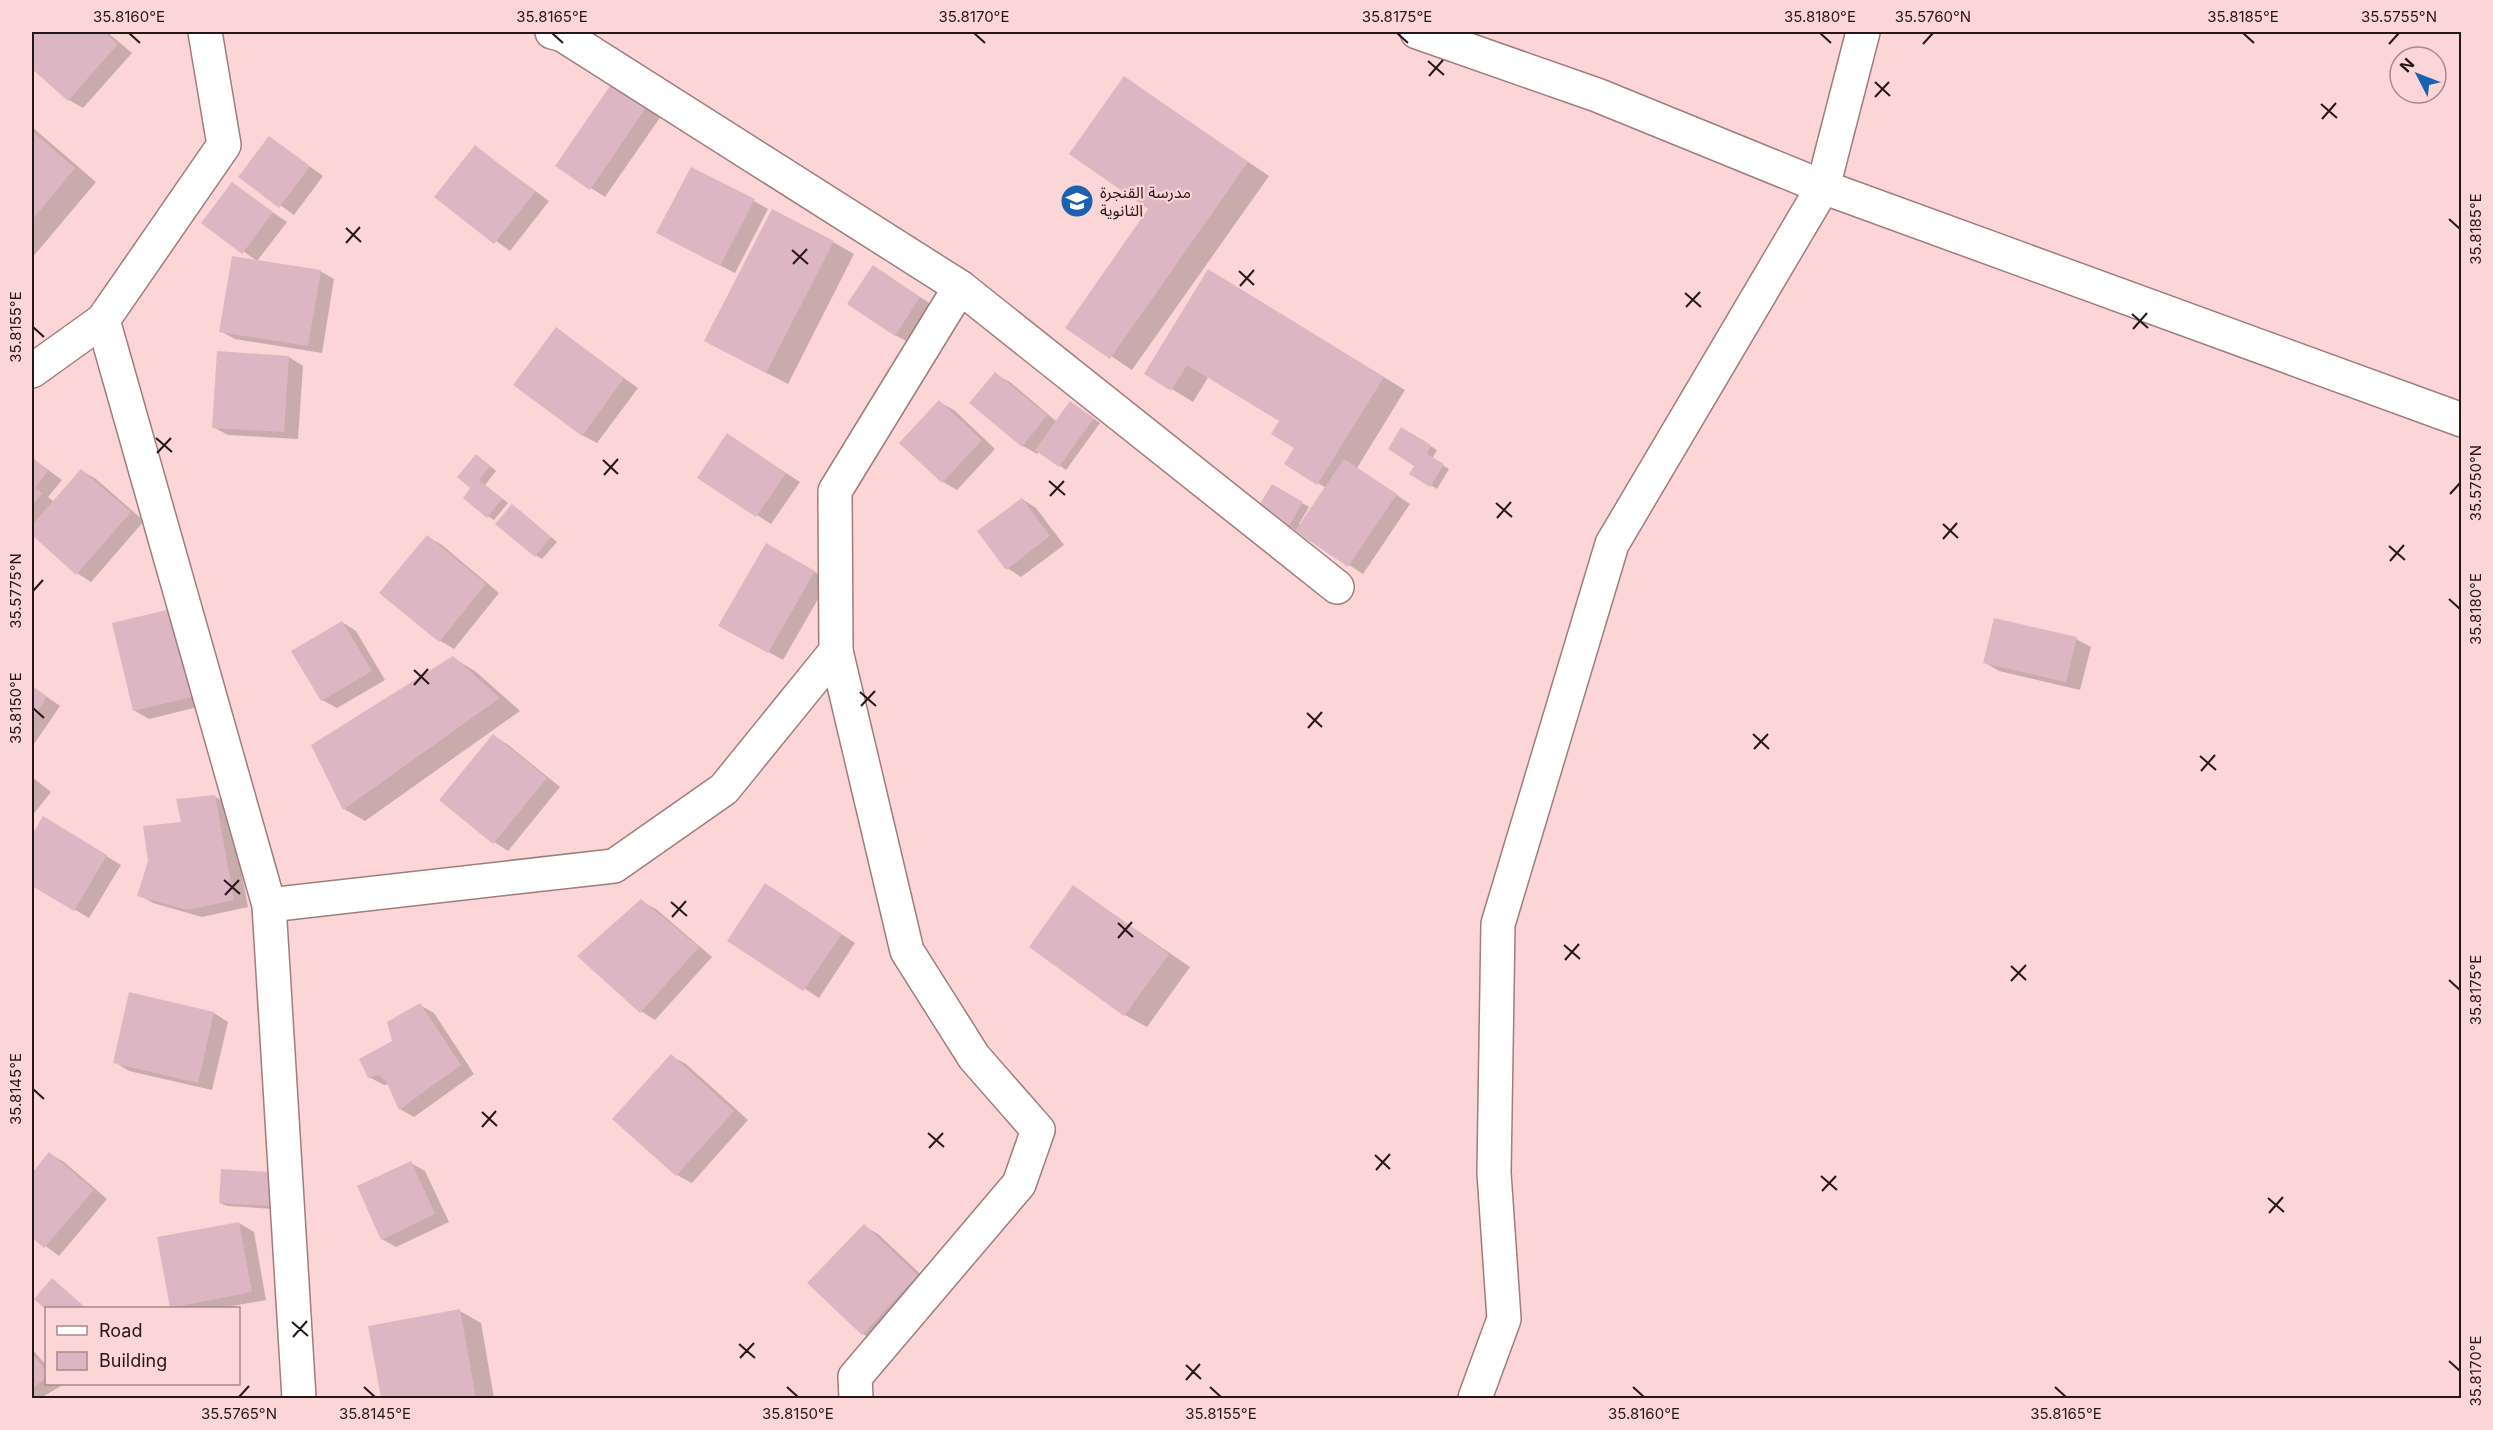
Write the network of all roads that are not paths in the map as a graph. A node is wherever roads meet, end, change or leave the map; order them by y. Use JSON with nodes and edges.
{"nodes":[{"id":1,"x":205,"y":32,"type":"edge"},
{"id":2,"x":552,"y":32,"type":"edge"},
{"id":3,"x":1417,"y":32,"type":"edge"},
{"id":4,"x":1863,"y":32,"type":"edge"},
{"id":5,"x":1822,"y":187,"type":"junction"},
{"id":6,"x":960,"y":287,"type":"junction"},
{"id":7,"x":103,"y":320,"type":"junction"},
{"id":8,"x":32,"y":371,"type":"edge"},
{"id":9,"x":2462,"y":420,"type":"edge"},
{"id":10,"x":1337,"y":587,"type":"dead end"},
{"id":11,"x":836,"y":651,"type":"junction"},
{"id":12,"x":268,"y":905,"type":"junction"},
{"id":13,"x":299,"y":1398,"type":"edge"},
{"id":14,"x":856,"y":1398,"type":"edge"},
{"id":15,"x":1475,"y":1398,"type":"edge"}],
"edges":[{"from":1,"to":7,"type":"street"},
{"from":2,"to":6,"type":"street"},
{"from":3,"to":5,"type":"street"},
{"from":4,"to":5,"type":"street"},
{"from":5,"to":9,"type":"street"},
{"from":5,"to":15,"type":"street"},
{"from":6,"to":10,"type":"street"},
{"from":6,"to":11,"type":"street"},
{"from":7,"to":8,"type":"street"},
{"from":7,"to":12,"type":"street"},
{"from":11,"to":12,"type":"street"},
{"from":11,"to":14,"type":"street"},
{"from":12,"to":13,"type":"street"}]}
